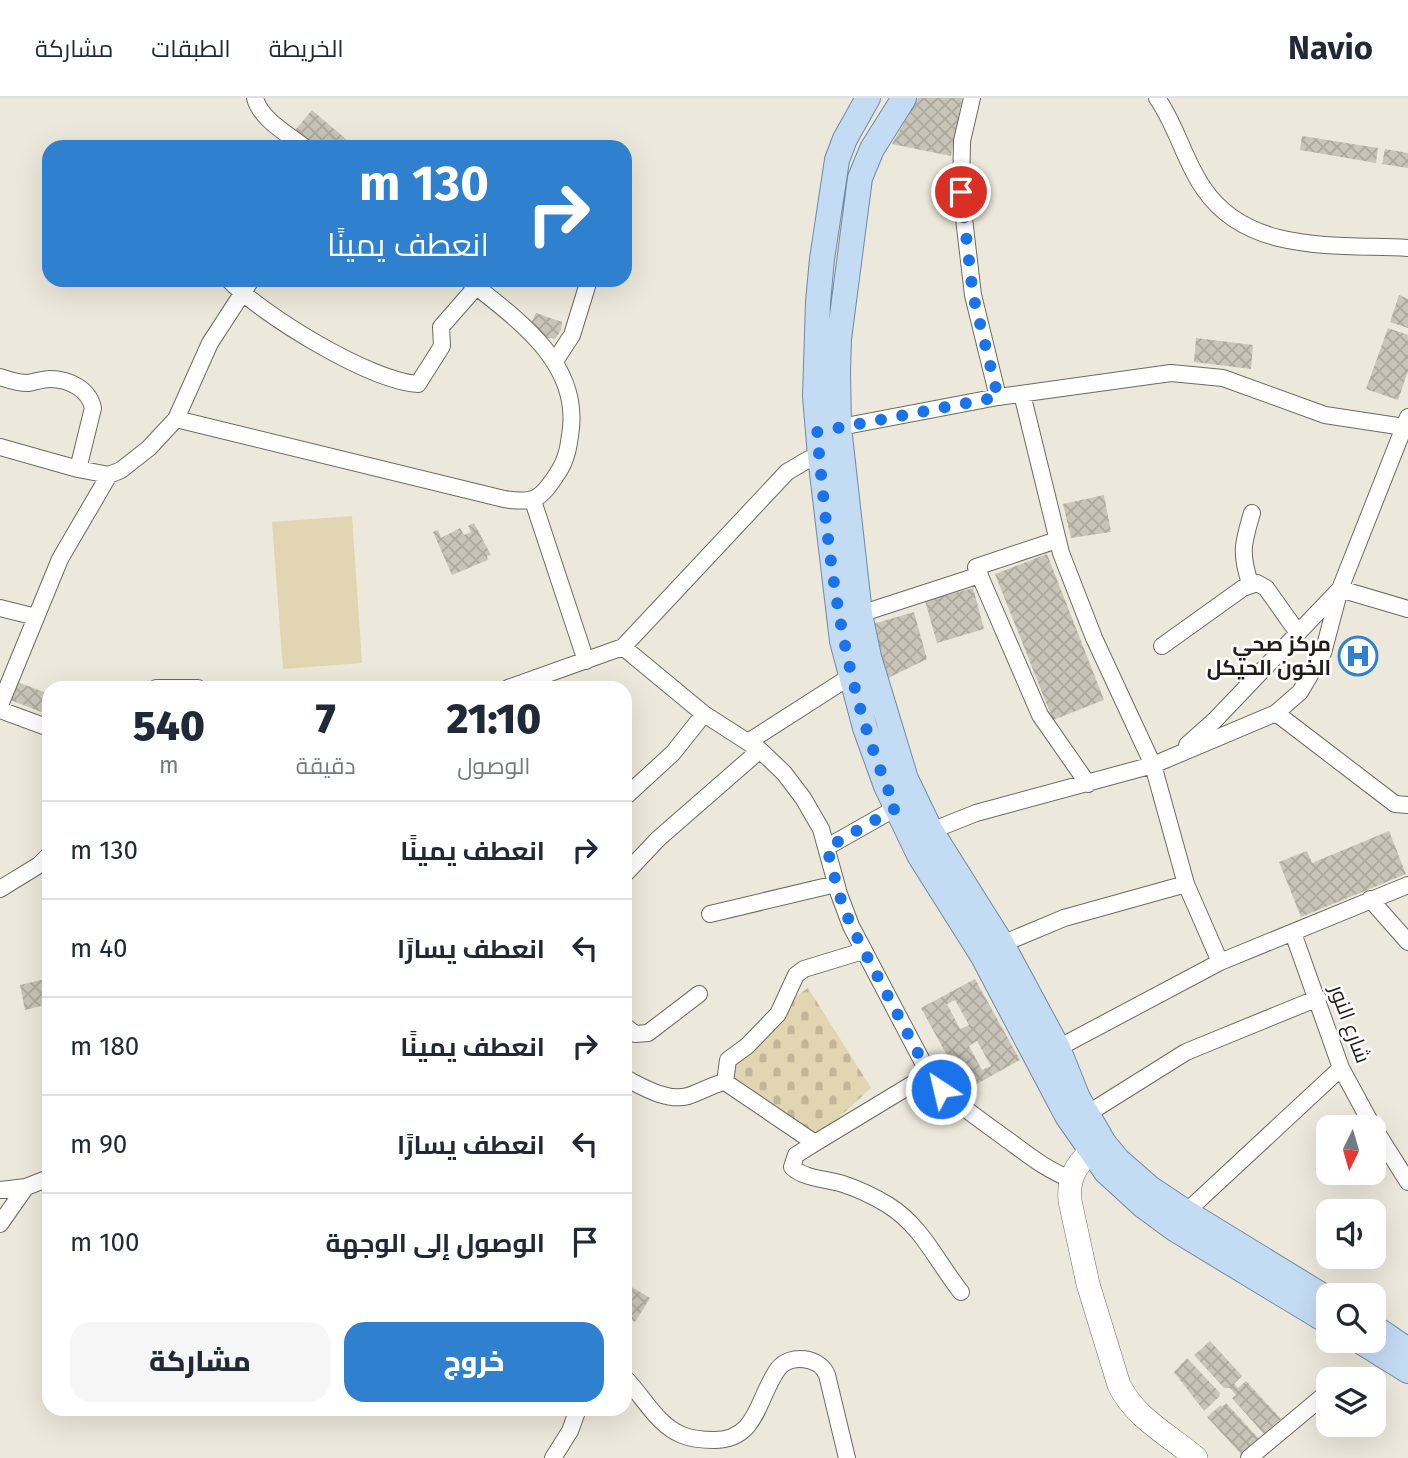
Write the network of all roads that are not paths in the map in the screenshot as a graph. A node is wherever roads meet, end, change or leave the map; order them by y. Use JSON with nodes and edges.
{"nodes":[{"id":1,"x":254,"y":98,"type":"edge"},
{"id":2,"x":868,"y":98,"type":"edge"},
{"id":3,"x":904,"y":98,"type":"edge"},
{"id":4,"x":972,"y":98,"type":"edge"},
{"id":5,"x":1157,"y":98,"type":"edge"},
{"id":6,"x":296,"y":140,"type":"edge"},
{"id":7,"x":1408,"y":248,"type":"edge"},
{"id":8,"x":245,"y":287,"type":"edge"},
{"id":9,"x":247,"y":287,"type":"edge"},
{"id":10,"x":469,"y":287,"type":"edge"},
{"id":11,"x":477,"y":287,"type":"edge"},
{"id":12,"x":587,"y":287,"type":"edge"},
{"id":13,"x":555,"y":361,"type":"junction"},
{"id":14,"x":0,"y":377,"type":"edge"},
{"id":15,"x":1022,"y":394,"type":"junction"},
{"id":16,"x":998,"y":397,"type":"junction"},
{"id":17,"x":176,"y":419,"type":"junction"},
{"id":18,"x":1406,"y":422,"type":"edge"},
{"id":19,"x":829,"y":442,"type":"junction"},
{"id":20,"x":0,"y":447,"type":"edge"},
{"id":21,"x":78,"y":469,"type":"junction"},
{"id":22,"x":109,"y":475,"type":"junction"},
{"id":23,"x":533,"y":501,"type":"junction"},
{"id":24,"x":1252,"y":513,"type":"dead end"},
{"id":25,"x":1057,"y":540,"type":"junction"},
{"id":26,"x":980,"y":575,"type":"junction"},
{"id":27,"x":1250,"y":583,"type":"junction"},
{"id":28,"x":1340,"y":589,"type":"junction"},
{"id":29,"x":0,"y":608,"type":"edge"},
{"id":30,"x":1408,"y":609,"type":"edge"},
{"id":31,"x":860,"y":614,"type":"junction"},
{"id":32,"x":36,"y":617,"type":"junction"},
{"id":33,"x":1298,"y":633,"type":"junction"},
{"id":34,"x":1162,"y":646,"type":"dead end"},
{"id":35,"x":623,"y":647,"type":"junction"},
{"id":36,"x":586,"y":661,"type":"junction"},
{"id":37,"x":850,"y":676,"type":"junction"},
{"id":38,"x":528,"y":681,"type":"edge"},
{"id":39,"x":0,"y":708,"type":"edge"},
{"id":40,"x":1276,"y":713,"type":"junction"},
{"id":41,"x":704,"y":714,"type":"junction"},
{"id":42,"x":42,"y":725,"type":"edge"},
{"id":43,"x":754,"y":746,"type":"junction"},
{"id":44,"x":1170,"y":758,"type":"junction"},
{"id":45,"x":1153,"y":765,"type":"junction"},
{"id":46,"x":1088,"y":784,"type":"junction"},
{"id":47,"x":632,"y":791,"type":"edge"},
{"id":48,"x":1408,"y":805,"type":"edge"},
{"id":49,"x":896,"y":808,"type":"junction"},
{"id":50,"x":931,"y":831,"type":"junction"},
{"id":51,"x":827,"y":848,"type":"junction"},
{"id":52,"x":42,"y":862,"type":"edge"},
{"id":53,"x":632,"y":867,"type":"edge"},
{"id":54,"x":836,"y":884,"type":"junction"},
{"id":55,"x":1186,"y":884,"type":"junction"},
{"id":56,"x":1408,"y":885,"type":"edge"},
{"id":57,"x":0,"y":889,"type":"edge"},
{"id":58,"x":1370,"y":898,"type":"junction"},
{"id":59,"x":710,"y":914,"type":"dead end"},
{"id":60,"x":1293,"y":933,"type":"junction"},
{"id":61,"x":1408,"y":942,"type":"edge"},
{"id":62,"x":1002,"y":944,"type":"junction"},
{"id":63,"x":863,"y":951,"type":"junction"},
{"id":64,"x":1220,"y":962,"type":"junction"},
{"id":65,"x":699,"y":994,"type":"dead end"},
{"id":66,"x":1318,"y":998,"type":"junction"},
{"id":67,"x":632,"y":1032,"type":"edge"},
{"id":68,"x":1058,"y":1048,"type":"junction"},
{"id":69,"x":1341,"y":1068,"type":"junction"},
{"id":70,"x":929,"y":1074,"type":"junction"},
{"id":71,"x":632,"y":1082,"type":"edge"},
{"id":72,"x":725,"y":1082,"type":"junction"},
{"id":73,"x":1087,"y":1114,"type":"junction"},
{"id":74,"x":1367,"y":1115,"type":"edge"},
{"id":75,"x":815,"y":1143,"type":"junction"},
{"id":76,"x":1386,"y":1146,"type":"edge"},
{"id":77,"x":1091,"y":1151,"type":"junction"},
{"id":78,"x":1071,"y":1179,"type":"junction"},
{"id":79,"x":42,"y":1181,"type":"edge"},
{"id":80,"x":1408,"y":1182,"type":"edge"},
{"id":81,"x":26,"y":1187,"type":"junction"},
{"id":82,"x":0,"y":1191,"type":"edge"},
{"id":83,"x":1186,"y":1212,"type":"junction"},
{"id":84,"x":0,"y":1224,"type":"edge"},
{"id":85,"x":1316,"y":1291,"type":"edge"},
{"id":86,"x":961,"y":1292,"type":"dead end"},
{"id":87,"x":1316,"y":1315,"type":"edge"},
{"id":88,"x":1386,"y":1335,"type":"edge"},
{"id":89,"x":1408,"y":1350,"type":"edge"},
{"id":90,"x":1379,"y":1353,"type":"edge"},
{"id":91,"x":1408,"y":1371,"type":"edge"},
{"id":92,"x":632,"y":1386,"type":"edge"},
{"id":93,"x":1316,"y":1402,"type":"edge"},
{"id":94,"x":575,"y":1416,"type":"edge"},
{"id":95,"x":553,"y":1458,"type":"edge"},
{"id":96,"x":847,"y":1458,"type":"edge"},
{"id":97,"x":1196,"y":1458,"type":"edge"},
{"id":98,"x":1249,"y":1458,"type":"edge"}],
"edges":[{"from":1,"to":6,"type":"street"},
{"from":2,"to":19,"type":"main road"},
{"from":3,"to":19,"type":"main road"},
{"from":4,"to":16,"type":"street"},
{"from":5,"to":7,"type":"street"},
{"from":8,"to":17,"type":"street"},
{"from":9,"to":10,"type":"street"},
{"from":11,"to":13,"type":"street"},
{"from":12,"to":13,"type":"street"},
{"from":13,"to":23,"type":"street"},
{"from":14,"to":21,"type":"street"},
{"from":15,"to":16,"type":"street"},
{"from":15,"to":18,"type":"street"},
{"from":15,"to":25,"type":"street"},
{"from":16,"to":19,"type":"street"},
{"from":17,"to":22,"type":"street"},
{"from":17,"to":23,"type":"street"},
{"from":18,"to":28,"type":"street"},
{"from":19,"to":31,"type":"main road"},
{"from":19,"to":35,"type":"street"},
{"from":19,"to":37,"type":"main road"},
{"from":20,"to":21,"type":"street"},
{"from":21,"to":22,"type":"street"},
{"from":22,"to":32,"type":"street"},
{"from":23,"to":36,"type":"street"},
{"from":24,"to":27,"type":"street"},
{"from":25,"to":26,"type":"street"},
{"from":25,"to":45,"type":"street"},
{"from":26,"to":31,"type":"street"},
{"from":26,"to":46,"type":"street"},
{"from":27,"to":33,"type":"street"},
{"from":27,"to":34,"type":"street"},
{"from":28,"to":30,"type":"street"},
{"from":28,"to":33,"type":"street"},
{"from":28,"to":40,"type":"street"},
{"from":29,"to":32,"type":"street"},
{"from":31,"to":50,"type":"main road"},
{"from":32,"to":39,"type":"street"},
{"from":33,"to":44,"type":"street"},
{"from":35,"to":36,"type":"street"},
{"from":35,"to":41,"type":"street"},
{"from":36,"to":38,"type":"street"},
{"from":37,"to":43,"type":"street"},
{"from":37,"to":49,"type":"main road"},
{"from":39,"to":42,"type":"street"},
{"from":40,"to":44,"type":"street"},
{"from":40,"to":48,"type":"street"},
{"from":41,"to":43,"type":"street"},
{"from":41,"to":47,"type":"street"},
{"from":43,"to":51,"type":"street"},
{"from":43,"to":53,"type":"street"},
{"from":44,"to":45,"type":"street"},
{"from":45,"to":46,"type":"street"},
{"from":45,"to":55,"type":"street"},
{"from":46,"to":50,"type":"street"},
{"from":49,"to":51,"type":"street"},
{"from":49,"to":77,"type":"main road"},
{"from":50,"to":62,"type":"main road"},
{"from":51,"to":54,"type":"street"},
{"from":52,"to":57,"type":"street"},
{"from":54,"to":59,"type":"street"},
{"from":54,"to":63,"type":"street"},
{"from":55,"to":62,"type":"street"},
{"from":55,"to":64,"type":"street"},
{"from":56,"to":58,"type":"street"},
{"from":58,"to":60,"type":"street"},
{"from":58,"to":61,"type":"street"},
{"from":60,"to":64,"type":"street"},
{"from":60,"to":66,"type":"street","name":"شارع النور"},
{"from":62,"to":68,"type":"main road"},
{"from":63,"to":70,"type":"street"},
{"from":63,"to":72,"type":"street"},
{"from":64,"to":68,"type":"street"},
{"from":65,"to":67,"type":"street"},
{"from":66,"to":69,"type":"street","name":"شارع النور"},
{"from":66,"to":73,"type":"street"},
{"from":68,"to":73,"type":"main road"},
{"from":69,"to":74,"type":"street","name":"شارع النور"},
{"from":69,"to":83,"type":"street"},
{"from":70,"to":75,"type":"street"},
{"from":70,"to":78,"type":"street"},
{"from":71,"to":72,"type":"street"},
{"from":72,"to":75,"type":"street"},
{"from":73,"to":83,"type":"main road"},
{"from":75,"to":86,"type":"street"},
{"from":76,"to":80,"type":"street","name":"شارع النور"},
{"from":77,"to":78,"type":"main road"},
{"from":77,"to":87,"type":"main road"},
{"from":78,"to":97,"type":"main road"},
{"from":79,"to":81,"type":"street"},
{"from":81,"to":82,"type":"street"},
{"from":81,"to":84,"type":"street"},
{"from":83,"to":85,"type":"main road"},
{"from":88,"to":89,"type":"main road"},
{"from":90,"to":91,"type":"main road"},
{"from":92,"to":96,"type":"street"},
{"from":93,"to":98,"type":"street"},
{"from":94,"to":95,"type":"street"}]}
